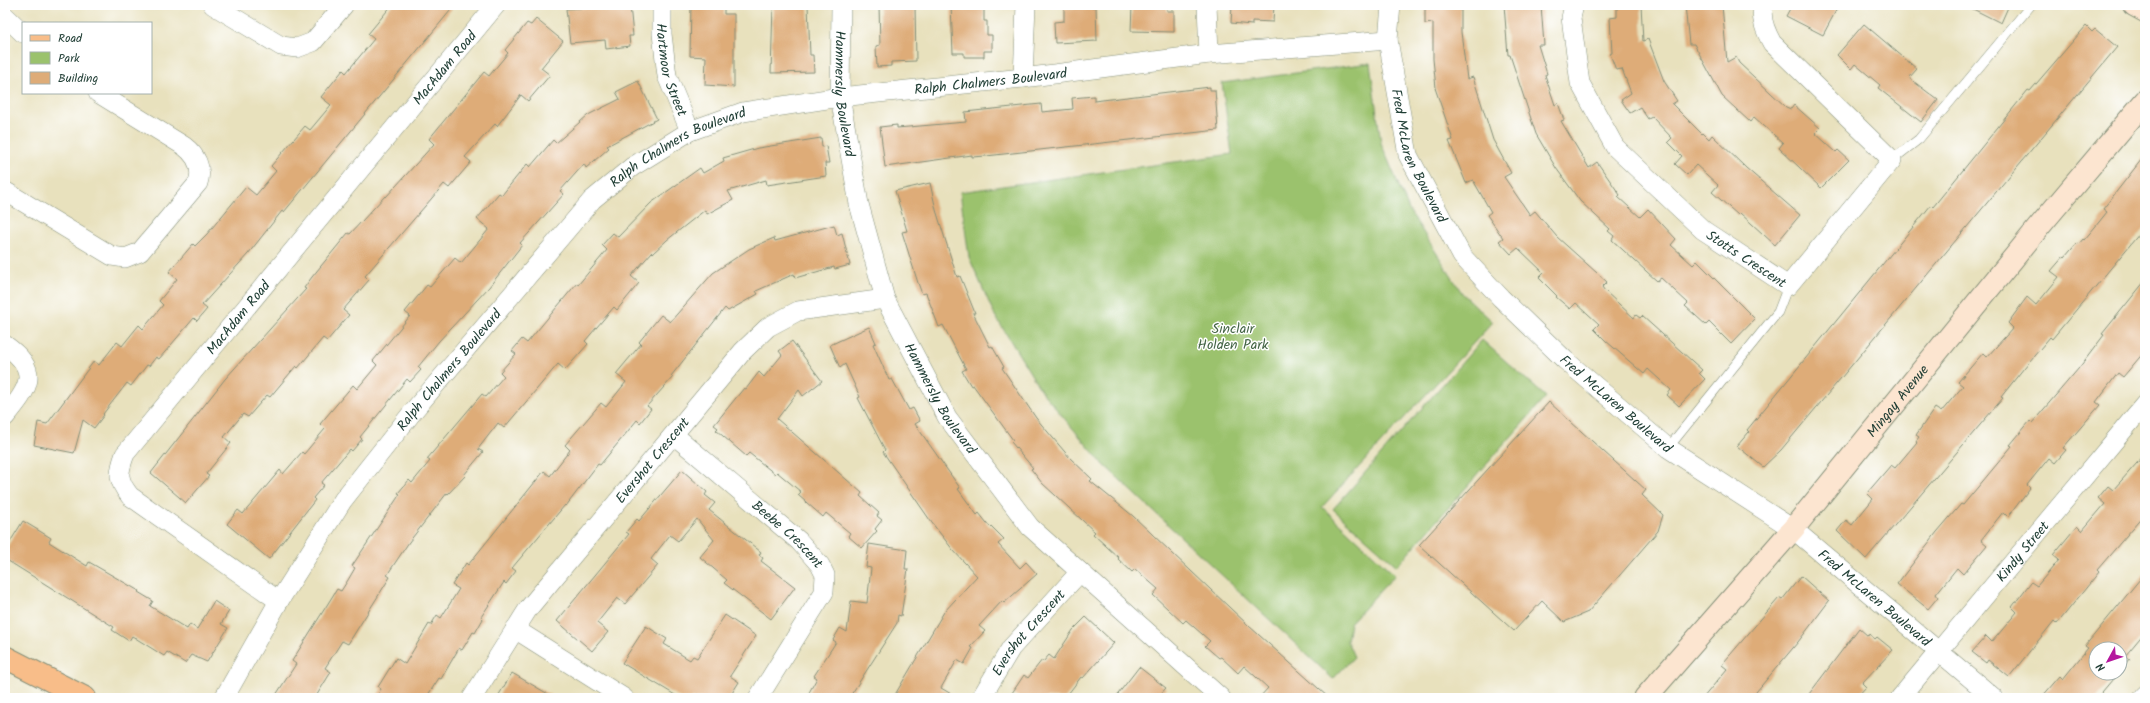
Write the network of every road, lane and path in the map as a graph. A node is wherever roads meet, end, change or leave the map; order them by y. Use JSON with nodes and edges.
{"nodes":[{"id":1,"x":213,"y":5,"type":"edge"},
{"id":2,"x":344,"y":5,"type":"edge"},
{"id":3,"x":496,"y":5,"type":"edge"},
{"id":4,"x":662,"y":5,"type":"edge"},
{"id":5,"x":842,"y":5,"type":"edge"},
{"id":6,"x":1026,"y":5,"type":"edge"},
{"id":7,"x":1207,"y":5,"type":"edge"},
{"id":8,"x":1391,"y":5,"type":"edge"},
{"id":9,"x":1574,"y":5,"type":"edge"},
{"id":10,"x":1764,"y":5,"type":"edge"},
{"id":11,"x":2031,"y":5,"type":"edge"},
{"id":12,"x":2134,"y":5,"type":"edge"},
{"id":13,"x":2145,"y":11,"type":"edge"},
{"id":14,"x":5,"y":16,"type":"edge"},
{"id":15,"x":22,"y":32,"type":"edge"},
{"id":16,"x":1388,"y":40,"type":"junction"},
{"id":17,"x":1209,"y":54,"type":"junction"},
{"id":18,"x":1023,"y":78,"type":"junction"},
{"id":19,"x":100,"y":94,"type":"edge"},
{"id":20,"x":840,"y":96,"type":"junction"},
{"id":21,"x":2145,"y":101,"type":"edge"},
{"id":22,"x":690,"y":131,"type":"junction"},
{"id":23,"x":1892,"y":160,"type":"junction"},
{"id":24,"x":5,"y":191,"type":"edge"},
{"id":25,"x":1788,"y":286,"type":"junction"},
{"id":26,"x":885,"y":300,"type":"junction"},
{"id":27,"x":5,"y":345,"type":"edge"},
{"id":28,"x":2145,"y":404,"type":"edge"},
{"id":29,"x":5,"y":417,"type":"edge"},
{"id":30,"x":674,"y":435,"type":"junction"},
{"id":31,"x":1668,"y":448,"type":"junction"},
{"id":32,"x":1793,"y":529,"type":"junction"},
{"id":33,"x":1080,"y":572,"type":"junction"},
{"id":34,"x":279,"y":601,"type":"junction"},
{"id":35,"x":515,"y":629,"type":"junction"},
{"id":36,"x":1938,"y":651,"type":"junction"},
{"id":37,"x":5,"y":657,"type":"edge"},
{"id":38,"x":2145,"y":695,"type":"edge"},
{"id":39,"x":1214,"y":696,"type":"edge"},
{"id":40,"x":85,"y":698,"type":"edge"},
{"id":41,"x":224,"y":698,"type":"edge"},
{"id":42,"x":472,"y":698,"type":"edge"},
{"id":43,"x":624,"y":698,"type":"edge"},
{"id":44,"x":758,"y":698,"type":"edge"},
{"id":45,"x":981,"y":698,"type":"edge"},
{"id":46,"x":1645,"y":698,"type":"edge"},
{"id":47,"x":1900,"y":698,"type":"edge"},
{"id":48,"x":1994,"y":698,"type":"edge"},
{"id":49,"x":2143,"y":698,"type":"edge"}],
"edges":[{"from":1,"to":2,"type":"street"},
{"from":3,"to":34,"type":"street","name":"MacAdam Road"},
{"from":4,"to":22,"type":"street","name":"Hartmoor Street"},
{"from":5,"to":20,"type":"street","name":"Hammersly Boulevard"},
{"from":6,"to":18,"type":"street"},
{"from":7,"to":17,"type":"street"},
{"from":8,"to":16,"type":"street","name":"Fred McLaren Boulevard"},
{"from":9,"to":25,"type":"street","name":"Stotts Crescent"},
{"from":10,"to":23,"type":"street"},
{"from":11,"to":23,"type":"lane"},
{"from":12,"to":13,"type":"street"},
{"from":14,"to":15,"type":"street"},
{"from":16,"to":17,"type":"street","name":"Ralph Chalmers Boulevard"},
{"from":16,"to":31,"type":"street","name":"Fred McLaren Boulevard"},
{"from":17,"to":18,"type":"street","name":"Ralph Chalmers Boulevard"},
{"from":18,"to":20,"type":"street","name":"Ralph Chalmers Boulevard"},
{"from":19,"to":24,"type":"street"},
{"from":20,"to":22,"type":"street","name":"Ralph Chalmers Boulevard"},
{"from":20,"to":26,"type":"street","name":"Hammersly Boulevard"},
{"from":21,"to":32,"type":"street","name":"Mingay Avenue"},
{"from":22,"to":34,"type":"street","name":"Ralph Chalmers Boulevard"},
{"from":23,"to":25,"type":"street","name":"Stotts Crescent"},
{"from":25,"to":31,"type":"lane"},
{"from":26,"to":30,"type":"street","name":"Evershot Crescent"},
{"from":26,"to":33,"type":"street","name":"Hammersly Boulevard"},
{"from":27,"to":29,"type":"street"},
{"from":28,"to":36,"type":"street","name":"Kindy Street"},
{"from":30,"to":35,"type":"street","name":"Evershot Crescent"},
{"from":30,"to":44,"type":"street","name":"Beebe Crescent"},
{"from":31,"to":32,"type":"street","name":"Fred McLaren Boulevard"},
{"from":32,"to":36,"type":"street","name":"Fred McLaren Boulevard"},
{"from":32,"to":46,"type":"street","name":"Mingay Avenue"},
{"from":33,"to":39,"type":"street","name":"Hammersly Boulevard"},
{"from":33,"to":45,"type":"street","name":"Evershot Crescent"},
{"from":34,"to":41,"type":"street","name":"Ralph Chalmers Boulevard"},
{"from":35,"to":42,"type":"street","name":"Evershot Crescent"},
{"from":35,"to":43,"type":"street"},
{"from":36,"to":47,"type":"street","name":"Kindy Street"},
{"from":36,"to":48,"type":"street","name":"Fred McLaren Boulevard"},
{"from":37,"to":40,"type":"main road"},
{"from":38,"to":49,"type":"street"}]}
